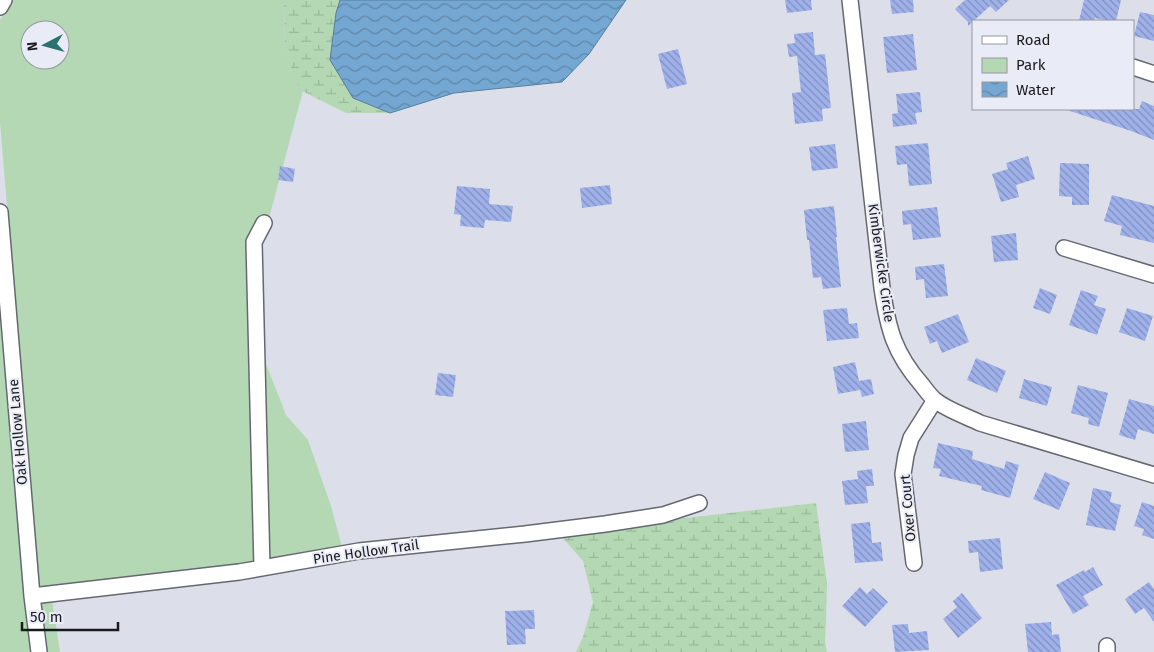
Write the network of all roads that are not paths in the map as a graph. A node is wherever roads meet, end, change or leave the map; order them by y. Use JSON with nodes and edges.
{"nodes":[{"id":1,"x":4,"y":0,"type":"edge"},
{"id":2,"x":850,"y":0,"type":"edge"},
{"id":3,"x":0,"y":7,"type":"edge"},
{"id":4,"x":1134,"y":67,"type":"edge"},
{"id":5,"x":1154,"y":74,"type":"edge"},
{"id":6,"x":0,"y":212,"type":"edge"},
{"id":7,"x":264,"y":223,"type":"dead end"},
{"id":8,"x":1064,"y":248,"type":"dead end"},
{"id":9,"x":1154,"y":275,"type":"edge"},
{"id":10,"x":935,"y":400,"type":"junction"},
{"id":11,"x":1154,"y":475,"type":"edge"},
{"id":12,"x":699,"y":503,"type":"dead end"},
{"id":13,"x":914,"y":563,"type":"dead end"},
{"id":14,"x":262,"y":568,"type":"junction"},
{"id":15,"x":32,"y":596,"type":"junction"},
{"id":16,"x":39,"y":652,"type":"edge"}],
"edges":[{"from":1,"to":3,"type":"street"},
{"from":2,"to":10,"type":"street","name":"Kimberwicke Circle"},
{"from":4,"to":5,"type":"street"},
{"from":6,"to":15,"type":"street","name":"Oak Hollow Lane"},
{"from":7,"to":14,"type":"street"},
{"from":8,"to":9,"type":"street"},
{"from":10,"to":11,"type":"street","name":"Kimberwicke Circle"},
{"from":10,"to":13,"type":"street","name":"Oxer Court"},
{"from":12,"to":14,"type":"street","name":"Pine Hollow Trail"},
{"from":14,"to":15,"type":"street","name":"Pine Hollow Trail"},
{"from":15,"to":16,"type":"street","name":"Oak Hollow Lane"}]}
